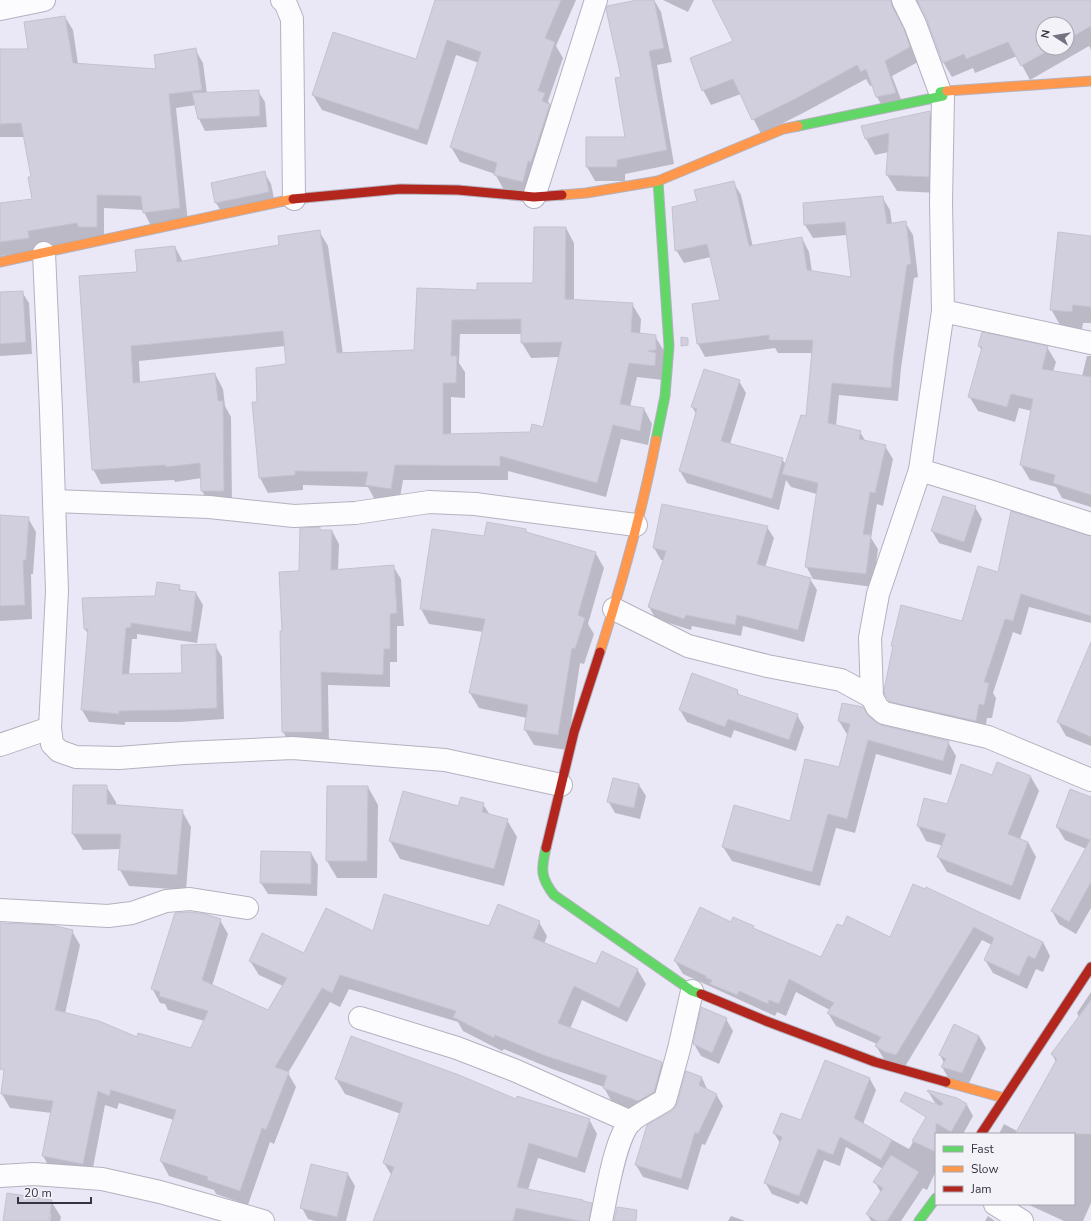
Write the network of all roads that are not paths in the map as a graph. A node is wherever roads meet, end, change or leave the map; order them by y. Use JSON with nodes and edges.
{"nodes":[{"id":1,"x":44,"y":0,"type":"edge"},
{"id":2,"x":282,"y":0,"type":"edge"},
{"id":3,"x":596,"y":0,"type":"edge"},
{"id":4,"x":903,"y":0,"type":"edge"},
{"id":5,"x":0,"y":9,"type":"edge"},
{"id":6,"x":1091,"y":81,"type":"edge"},
{"id":7,"x":942,"y":94,"type":"junction"},
{"id":8,"x":658,"y":181,"type":"junction"},
{"id":9,"x":534,"y":198,"type":"junction"},
{"id":10,"x":294,"y":199,"type":"junction"},
{"id":11,"x":44,"y":253,"type":"junction"},
{"id":12,"x":0,"y":262,"type":"edge"},
{"id":13,"x":943,"y":311,"type":"junction"},
{"id":14,"x":1091,"y":343,"type":"edge"},
{"id":15,"x":920,"y":470,"type":"junction"},
{"id":16,"x":54,"y":502,"type":"junction"},
{"id":17,"x":636,"y":524,"type":"junction"},
{"id":18,"x":1091,"y":524,"type":"edge"},
{"id":19,"x":614,"y":609,"type":"junction"},
{"id":20,"x":872,"y":697,"type":"junction"},
{"id":21,"x":50,"y":728,"type":"junction"},
{"id":22,"x":0,"y":745,"type":"edge"},
{"id":23,"x":1091,"y":780,"type":"edge"},
{"id":24,"x":561,"y":785,"type":"junction"},
{"id":25,"x":247,"y":908,"type":"dead end"},
{"id":26,"x":0,"y":910,"type":"edge"},
{"id":27,"x":1091,"y":966,"type":"edge"},
{"id":28,"x":692,"y":991,"type":"junction"},
{"id":29,"x":360,"y":1018,"type":"dead end"},
{"id":30,"x":1004,"y":1098,"type":"junction"},
{"id":31,"x":631,"y":1122,"type":"junction"},
{"id":32,"x":981,"y":1133,"type":"edge"},
{"id":33,"x":0,"y":1176,"type":"edge"},
{"id":34,"x":935,"y":1199,"type":"edge"},
{"id":35,"x":997,"y":1205,"type":"edge"},
{"id":36,"x":263,"y":1221,"type":"edge"},
{"id":37,"x":601,"y":1221,"type":"edge"},
{"id":38,"x":919,"y":1221,"type":"edge"},
{"id":39,"x":1022,"y":1221,"type":"edge"}],
"edges":[{"from":1,"to":5,"type":"street"},
{"from":2,"to":10,"type":"street"},
{"from":3,"to":9,"type":"street"},
{"from":4,"to":7,"type":"street"},
{"from":6,"to":7,"type":"street"},
{"from":7,"to":8,"type":"street"},
{"from":7,"to":13,"type":"street"},
{"from":8,"to":9,"type":"street"},
{"from":8,"to":17,"type":"street"},
{"from":9,"to":10,"type":"street"},
{"from":10,"to":11,"type":"street"},
{"from":11,"to":12,"type":"street"},
{"from":11,"to":16,"type":"street"},
{"from":13,"to":14,"type":"street"},
{"from":13,"to":15,"type":"street"},
{"from":15,"to":18,"type":"street"},
{"from":15,"to":20,"type":"street"},
{"from":16,"to":17,"type":"street"},
{"from":16,"to":21,"type":"street"},
{"from":17,"to":19,"type":"street"},
{"from":19,"to":20,"type":"street"},
{"from":19,"to":24,"type":"street"},
{"from":20,"to":23,"type":"street"},
{"from":21,"to":22,"type":"street"},
{"from":21,"to":24,"type":"street"},
{"from":24,"to":28,"type":"street"},
{"from":25,"to":26,"type":"street"},
{"from":27,"to":30,"type":"street"},
{"from":28,"to":30,"type":"street"},
{"from":28,"to":31,"type":"street"},
{"from":29,"to":31,"type":"street"},
{"from":30,"to":32,"type":"street"},
{"from":31,"to":37,"type":"street"},
{"from":33,"to":36,"type":"street"},
{"from":34,"to":38,"type":"street"},
{"from":35,"to":39,"type":"street"}]}
